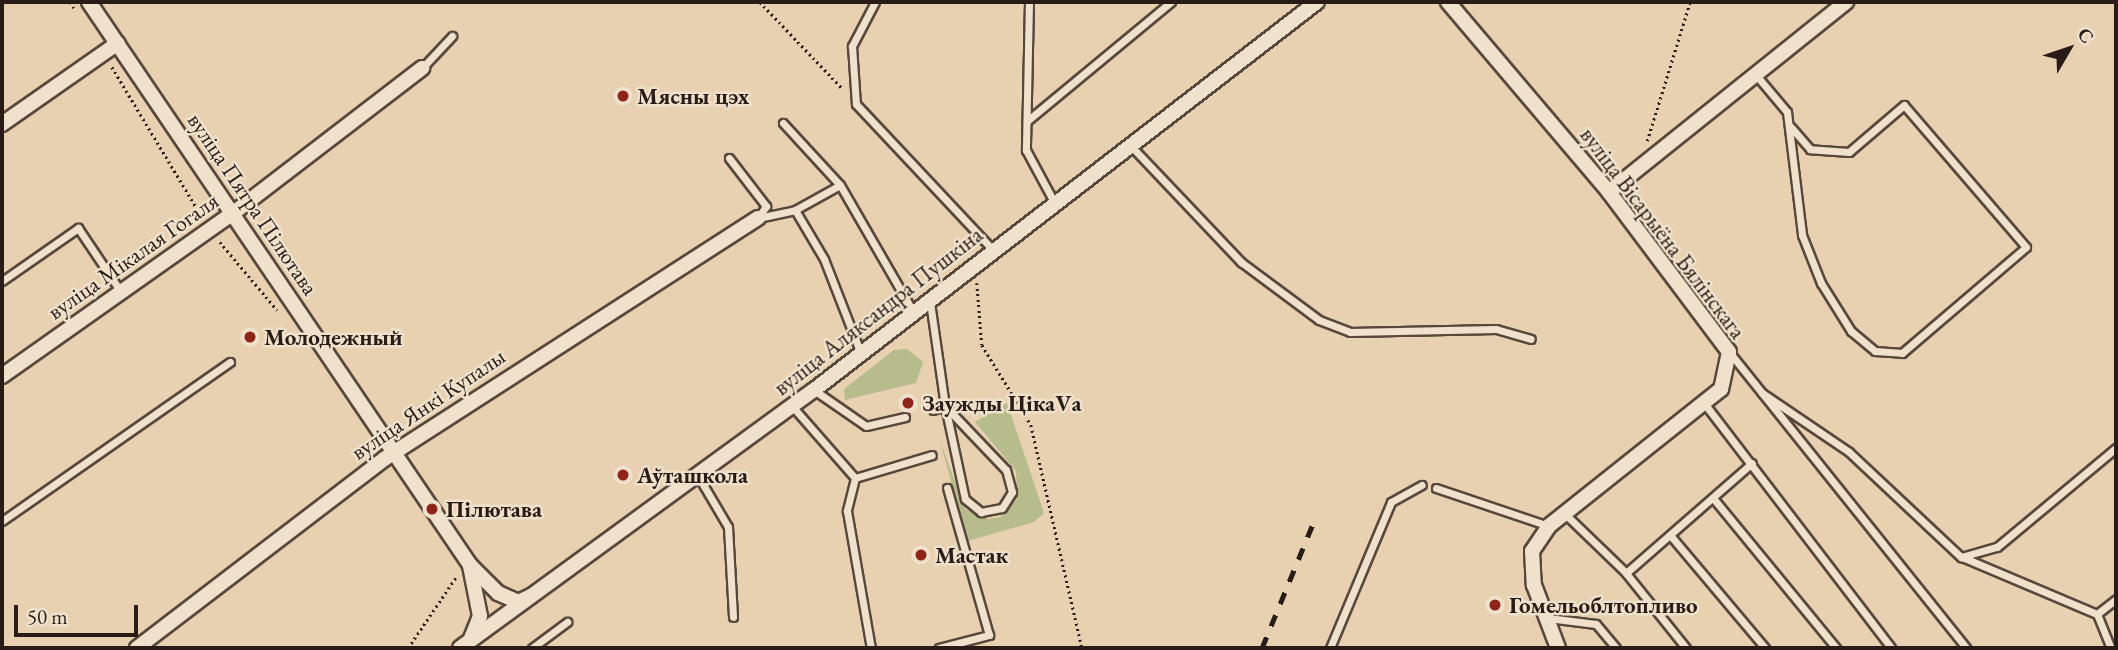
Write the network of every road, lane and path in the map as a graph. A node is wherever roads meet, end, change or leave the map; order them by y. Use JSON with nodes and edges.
{"nodes":[{"id":1,"x":70,"y":2,"type":"edge"},
{"id":2,"x":89,"y":2,"type":"edge"},
{"id":3,"x":760,"y":2,"type":"edge"},
{"id":4,"x":875,"y":2,"type":"edge"},
{"id":5,"x":1029,"y":2,"type":"edge"},
{"id":6,"x":1171,"y":2,"type":"edge"},
{"id":7,"x":1317,"y":2,"type":"edge"},
{"id":8,"x":1448,"y":2,"type":"edge"},
{"id":9,"x":1690,"y":2,"type":"edge"},
{"id":10,"x":1846,"y":2,"type":"edge"},
{"id":11,"x":76,"y":12,"type":"dead end"},
{"id":12,"x":453,"y":36,"type":"dead end"},
{"id":13,"x":118,"y":43,"type":"junction"},
{"id":14,"x":103,"y":54,"type":"junction"},
{"id":15,"x":422,"y":68,"type":"joint"},
{"id":16,"x":1755,"y":75,"type":"junction"},
{"id":17,"x":856,"y":104,"type":"junction"},
{"id":18,"x":1027,"y":121,"type":"junction"},
{"id":19,"x":783,"y":123,"type":"dead end"},
{"id":20,"x":2,"y":124,"type":"edge"},
{"id":21,"x":1790,"y":127,"type":"junction"},
{"id":22,"x":1128,"y":143,"type":"junction"},
{"id":23,"x":1645,"y":148,"type":"dead end"},
{"id":24,"x":729,"y":158,"type":"dead end"},
{"id":25,"x":840,"y":185,"type":"junction"},
{"id":26,"x":1609,"y":192,"type":"junction"},
{"id":27,"x":1054,"y":202,"type":"junction"},
{"id":28,"x":795,"y":210,"type":"junction"},
{"id":29,"x":232,"y":214,"type":"junction"},
{"id":30,"x":758,"y":218,"type":"junction"},
{"id":31,"x":210,"y":230,"type":"junction"},
{"id":32,"x":993,"y":250,"type":"junction"},
{"id":33,"x":976,"y":264,"type":"junction"},
{"id":34,"x":2,"y":281,"type":"edge"},
{"id":35,"x":121,"y":292,"type":"junction"},
{"id":36,"x":929,"y":301,"type":"junction"},
{"id":37,"x":914,"y":313,"type":"junction"},
{"id":38,"x":282,"y":316,"type":"dead end"},
{"id":39,"x":1531,"y":339,"type":"dead end"},
{"id":40,"x":1729,"y":352,"type":"junction"},
{"id":41,"x":861,"y":354,"type":"junction"},
{"id":42,"x":230,"y":362,"type":"dead end"},
{"id":43,"x":2,"y":376,"type":"edge"},
{"id":44,"x":814,"y":390,"type":"junction"},
{"id":45,"x":1762,"y":393,"type":"junction"},
{"id":46,"x":1704,"y":402,"type":"junction"},
{"id":47,"x":792,"y":406,"type":"junction"},
{"id":48,"x":945,"y":406,"type":"junction"},
{"id":49,"x":933,"y":410,"type":"dead end"},
{"id":50,"x":905,"y":417,"type":"dead end"},
{"id":51,"x":2116,"y":448,"type":"edge"},
{"id":52,"x":393,"y":454,"type":"junction"},
{"id":53,"x":932,"y":455,"type":"dead end"},
{"id":54,"x":1752,"y":463,"type":"junction"},
{"id":55,"x":698,"y":476,"type":"junction"},
{"id":56,"x":855,"y":478,"type":"junction"},
{"id":57,"x":1422,"y":485,"type":"dead end"},
{"id":58,"x":947,"y":488,"type":"dead end"},
{"id":59,"x":1436,"y":488,"type":"dead end"},
{"id":60,"x":1713,"y":498,"type":"junction"},
{"id":61,"x":1564,"y":513,"type":"junction"},
{"id":62,"x":2,"y":521,"type":"edge"},
{"id":63,"x":1549,"y":526,"type":"junction"},
{"id":64,"x":1670,"y":535,"type":"junction"},
{"id":65,"x":1961,"y":557,"type":"junction"},
{"id":66,"x":464,"y":567,"type":"junction"},
{"id":67,"x":1626,"y":573,"type":"junction"},
{"id":68,"x":546,"y":590,"type":"junction"},
{"id":69,"x":2116,"y":599,"type":"edge"},
{"id":70,"x":2097,"y":614,"type":"junction"},
{"id":71,"x":733,"y":617,"type":"dead end"},
{"id":72,"x":1547,"y":618,"type":"junction"},
{"id":73,"x":567,"y":622,"type":"dead end"},
{"id":74,"x":471,"y":646,"type":"edge"},
{"id":75,"x":137,"y":648,"type":"edge"},
{"id":76,"x":408,"y":648,"type":"edge"},
{"id":77,"x":532,"y":648,"type":"edge"},
{"id":78,"x":871,"y":648,"type":"edge"},
{"id":79,"x":939,"y":648,"type":"edge"},
{"id":80,"x":1082,"y":648,"type":"edge"},
{"id":81,"x":1330,"y":648,"type":"edge"},
{"id":82,"x":1558,"y":648,"type":"edge"},
{"id":83,"x":1616,"y":648,"type":"edge"},
{"id":84,"x":1686,"y":648,"type":"edge"},
{"id":85,"x":1765,"y":648,"type":"edge"},
{"id":86,"x":1836,"y":648,"type":"edge"},
{"id":87,"x":1891,"y":648,"type":"edge"},
{"id":88,"x":1966,"y":648,"type":"edge"},
{"id":89,"x":2111,"y":648,"type":"edge"}],
"edges":[{"from":1,"to":11,"type":"path"},
{"from":2,"to":13,"type":"street","name":"вуліца Пятра Пілютава"},
{"from":3,"to":17,"type":"path"},
{"from":4,"to":17,"type":"lane"},
{"from":5,"to":18,"type":"lane"},
{"from":6,"to":18,"type":"lane"},
{"from":7,"to":22,"type":"street","name":"вуліца Аляксандра Пушкіна"},
{"from":8,"to":26,"type":"street","name":"вуліца Вісарыёна Бялінскага"},
{"from":9,"to":23,"type":"path"},
{"from":10,"to":16,"type":"street"},
{"from":12,"to":15,"type":"lane"},
{"from":13,"to":14,"type":"street"},
{"from":13,"to":29,"type":"street","name":"вуліца Пятра Пілютава"},
{"from":14,"to":20,"type":"street"},
{"from":14,"to":31,"type":"path"},
{"from":15,"to":29,"type":"street","name":"вуліца Мікалая Гогаля"},
{"from":16,"to":21,"type":"lane"},
{"from":16,"to":26,"type":"street"},
{"from":17,"to":32,"type":"lane"},
{"from":18,"to":27,"type":"lane"},
{"from":19,"to":25,"type":"lane"},
{"from":21,"to":21,"type":"lane"},
{"from":22,"to":27,"type":"street","name":"вуліца Аляксандра Пушкіна"},
{"from":22,"to":39,"type":"lane"},
{"from":24,"to":30,"type":"lane"},
{"from":25,"to":28,"type":"lane"},
{"from":25,"to":37,"type":"lane"},
{"from":26,"to":40,"type":"street","name":"вуліца Вісарыёна Бялінскага"},
{"from":27,"to":32,"type":"street","name":"вуліца Аляксандра Пушкіна"},
{"from":28,"to":30,"type":"lane"},
{"from":28,"to":41,"type":"lane"},
{"from":29,"to":31,"type":"street","name":"вуліца Мікалая Гогаля"},
{"from":29,"to":52,"type":"street","name":"вуліца Пятра Пілютава"},
{"from":30,"to":52,"type":"street","name":"вуліца Янкі Купалы"},
{"from":31,"to":35,"type":"street","name":"вуліца Мікалая Гогаля"},
{"from":31,"to":38,"type":"path"},
{"from":32,"to":33,"type":"street","name":"вуліца Аляксандра Пушкіна"},
{"from":33,"to":36,"type":"street","name":"вуліца Аляксандра Пушкіна"},
{"from":33,"to":80,"type":"path"},
{"from":34,"to":35,"type":"lane"},
{"from":35,"to":43,"type":"street","name":"вуліца Мікалая Гогаля"},
{"from":36,"to":37,"type":"street","name":"вуліца Аляксандра Пушкіна"},
{"from":36,"to":48,"type":"lane"},
{"from":37,"to":41,"type":"street","name":"вуліца Аляксандра Пушкіна"},
{"from":40,"to":45,"type":"lane"},
{"from":40,"to":46,"type":"street","name":"вуліца Вісарыёна Бялінскага"},
{"from":41,"to":44,"type":"street","name":"вуліца Аляксандра Пушкіна"},
{"from":42,"to":62,"type":"lane"},
{"from":44,"to":47,"type":"street","name":"вуліца Аляксандра Пушкіна"},
{"from":44,"to":50,"type":"lane"},
{"from":45,"to":65,"type":"lane"},
{"from":45,"to":88,"type":"lane"},
{"from":46,"to":54,"type":"lane"},
{"from":46,"to":61,"type":"street","name":"вуліца Вісарыёна Бялінскага"},
{"from":47,"to":55,"type":"street","name":"вуліца Аляксандра Пушкіна"},
{"from":47,"to":56,"type":"lane"},
{"from":48,"to":48,"type":"lane"},
{"from":48,"to":49,"type":"lane"},
{"from":51,"to":65,"type":"lane"},
{"from":52,"to":66,"type":"street","name":"вуліца Пятра Пілютава"},
{"from":52,"to":75,"type":"street","name":"вуліца Янкі Купалы"},
{"from":53,"to":56,"type":"lane"},
{"from":54,"to":60,"type":"lane"},
{"from":54,"to":87,"type":"lane"},
{"from":55,"to":68,"type":"street","name":"вуліца Аляксандра Пушкіна"},
{"from":55,"to":71,"type":"lane"},
{"from":56,"to":78,"type":"lane"},
{"from":57,"to":81,"type":"lane"},
{"from":58,"to":79,"type":"lane"},
{"from":59,"to":63,"type":"lane"},
{"from":60,"to":64,"type":"lane"},
{"from":60,"to":86,"type":"lane"},
{"from":61,"to":63,"type":"street","name":"вуліца Вісарыёна Бялінскага"},
{"from":61,"to":67,"type":"lane"},
{"from":63,"to":72,"type":"street","name":"вуліца Вісарыёна Бялінскага"},
{"from":64,"to":67,"type":"lane"},
{"from":64,"to":85,"type":"lane"},
{"from":65,"to":70,"type":"lane"},
{"from":66,"to":68,"type":"street","name":"вуліца Пятра Пілютава"},
{"from":66,"to":74,"type":"street"},
{"from":66,"to":76,"type":"path"},
{"from":67,"to":84,"type":"lane"},
{"from":68,"to":74,"type":"street","name":"вуліца Аляксандра Пушкіна"},
{"from":69,"to":70,"type":"lane"},
{"from":70,"to":89,"type":"lane"},
{"from":72,"to":82,"type":"street","name":"вуліца Вісарыёна Бялінскага"},
{"from":72,"to":83,"type":"lane"},
{"from":73,"to":77,"type":"lane"}]}
